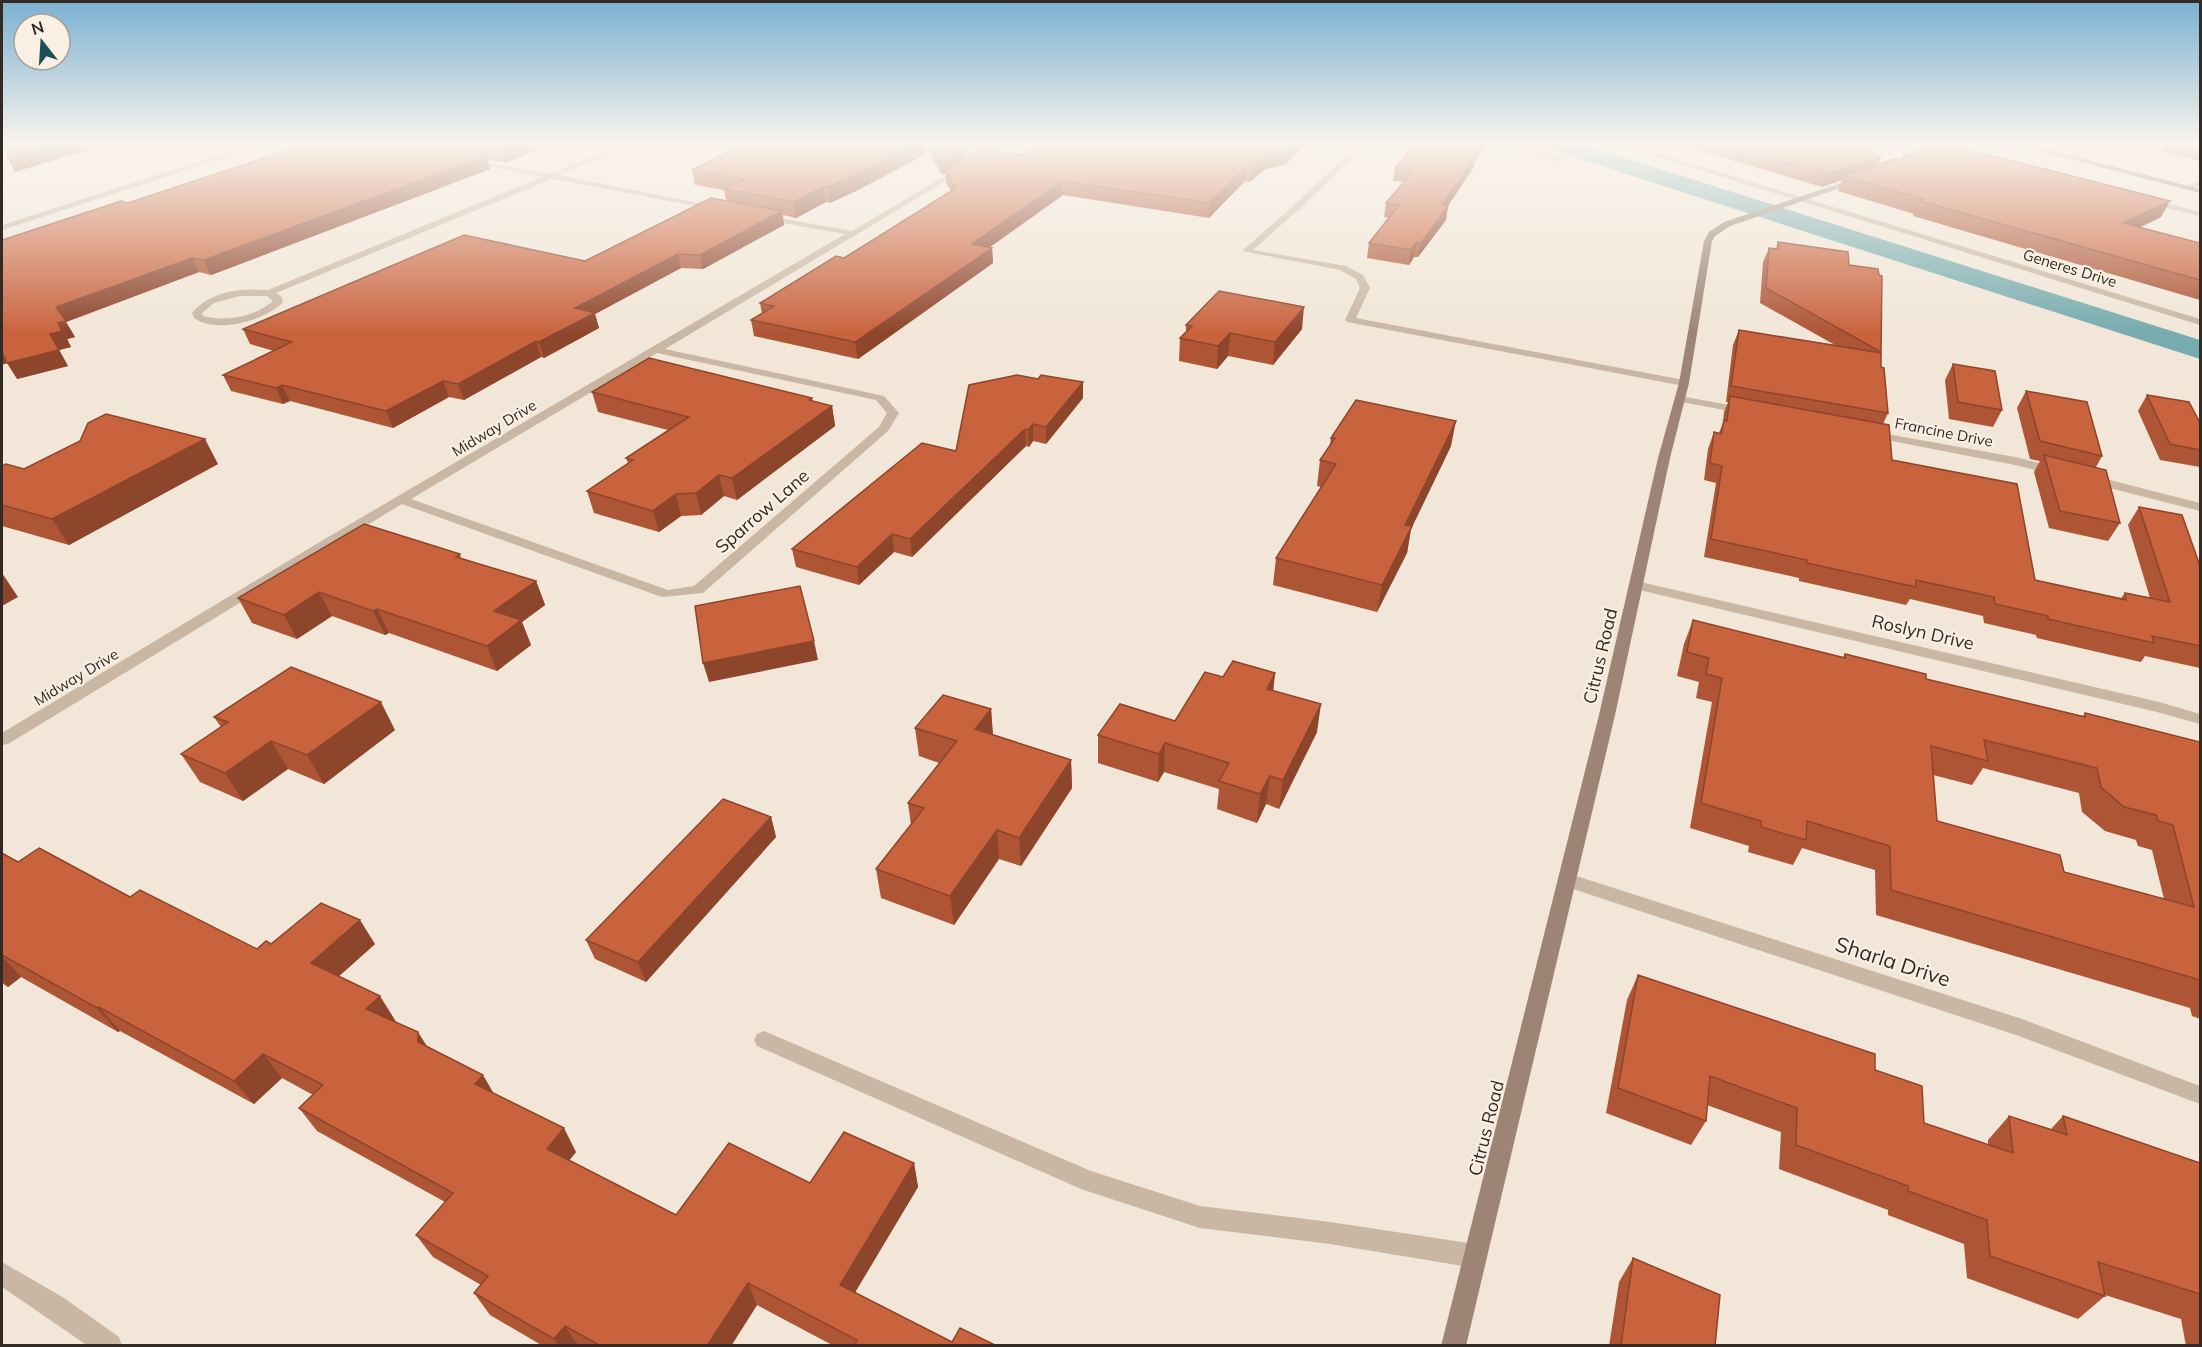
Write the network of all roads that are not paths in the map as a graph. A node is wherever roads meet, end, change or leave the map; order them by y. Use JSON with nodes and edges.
{"nodes":[{"id":1,"x":65,"y":208,"type":"edge"},
{"id":2,"x":475,"y":208,"type":"edge"},
{"id":3,"x":719,"y":208,"type":"edge"},
{"id":4,"x":895,"y":208,"type":"edge"},
{"id":5,"x":1296,"y":208,"type":"edge"},
{"id":6,"x":1772,"y":208,"type":"edge"},
{"id":7,"x":1820,"y":208,"type":"edge"},
{"id":8,"x":2175,"y":208,"type":"edge"},
{"id":9,"x":731,"y":210,"type":"edge"},
{"id":10,"x":753,"y":214,"type":"edge"},
{"id":11,"x":2200,"y":214,"type":"edge"},
{"id":12,"x":2,"y":228,"type":"edge"},
{"id":13,"x":851,"y":233,"type":"junction"},
{"id":14,"x":269,"y":293,"type":"junction"},
{"id":15,"x":2200,"y":322,"type":"edge"},
{"id":16,"x":656,"y":350,"type":"junction"},
{"id":17,"x":1682,"y":391,"type":"junction"},
{"id":18,"x":1761,"y":414,"type":"edge"},
{"id":19,"x":1853,"y":431,"type":"edge"},
{"id":20,"x":402,"y":500,"type":"junction"},
{"id":21,"x":2200,"y":507,"type":"edge"},
{"id":22,"x":1636,"y":585,"type":"junction"},
{"id":23,"x":2200,"y":719,"type":"edge"},
{"id":24,"x":2,"y":740,"type":"edge"},
{"id":25,"x":1567,"y":880,"type":"junction"},
{"id":26,"x":764,"y":1040,"type":"dead end"},
{"id":27,"x":2200,"y":1095,"type":"edge"},
{"id":28,"x":1475,"y":1256,"type":"junction"},
{"id":29,"x":2,"y":1274,"type":"edge"},
{"id":30,"x":110,"y":1346,"type":"edge"},
{"id":31,"x":1453,"y":1346,"type":"edge"}],
"edges":[{"from":1,"to":12,"type":"street"},
{"from":2,"to":14,"type":"street"},
{"from":3,"to":9,"type":"street"},
{"from":4,"to":13,"type":"street","name":"Midway Drive"},
{"from":5,"to":17,"type":"street"},
{"from":6,"to":17,"type":"street","name":"Citrus Road"},
{"from":7,"to":15,"type":"street","name":"Generes Drive"},
{"from":8,"to":11,"type":"street"},
{"from":10,"to":13,"type":"street"},
{"from":13,"to":16,"type":"street","name":"Midway Drive"},
{"from":14,"to":14,"type":"street"},
{"from":16,"to":20,"type":"street","name":"Midway Drive"},
{"from":16,"to":20,"type":"street","name":"Sparrow Lane"},
{"from":17,"to":18,"type":"street"},
{"from":17,"to":22,"type":"street","name":"Citrus Road"},
{"from":19,"to":21,"type":"street","name":"Francine Drive"},
{"from":20,"to":24,"type":"street","name":"Midway Drive"},
{"from":22,"to":23,"type":"street","name":"Roslyn Drive"},
{"from":22,"to":25,"type":"street","name":"Citrus Road"},
{"from":25,"to":27,"type":"street","name":"Sharla Drive"},
{"from":25,"to":28,"type":"street","name":"Citrus Road"},
{"from":26,"to":28,"type":"street"},
{"from":28,"to":31,"type":"street","name":"Citrus Road"},
{"from":29,"to":30,"type":"street"}]}
